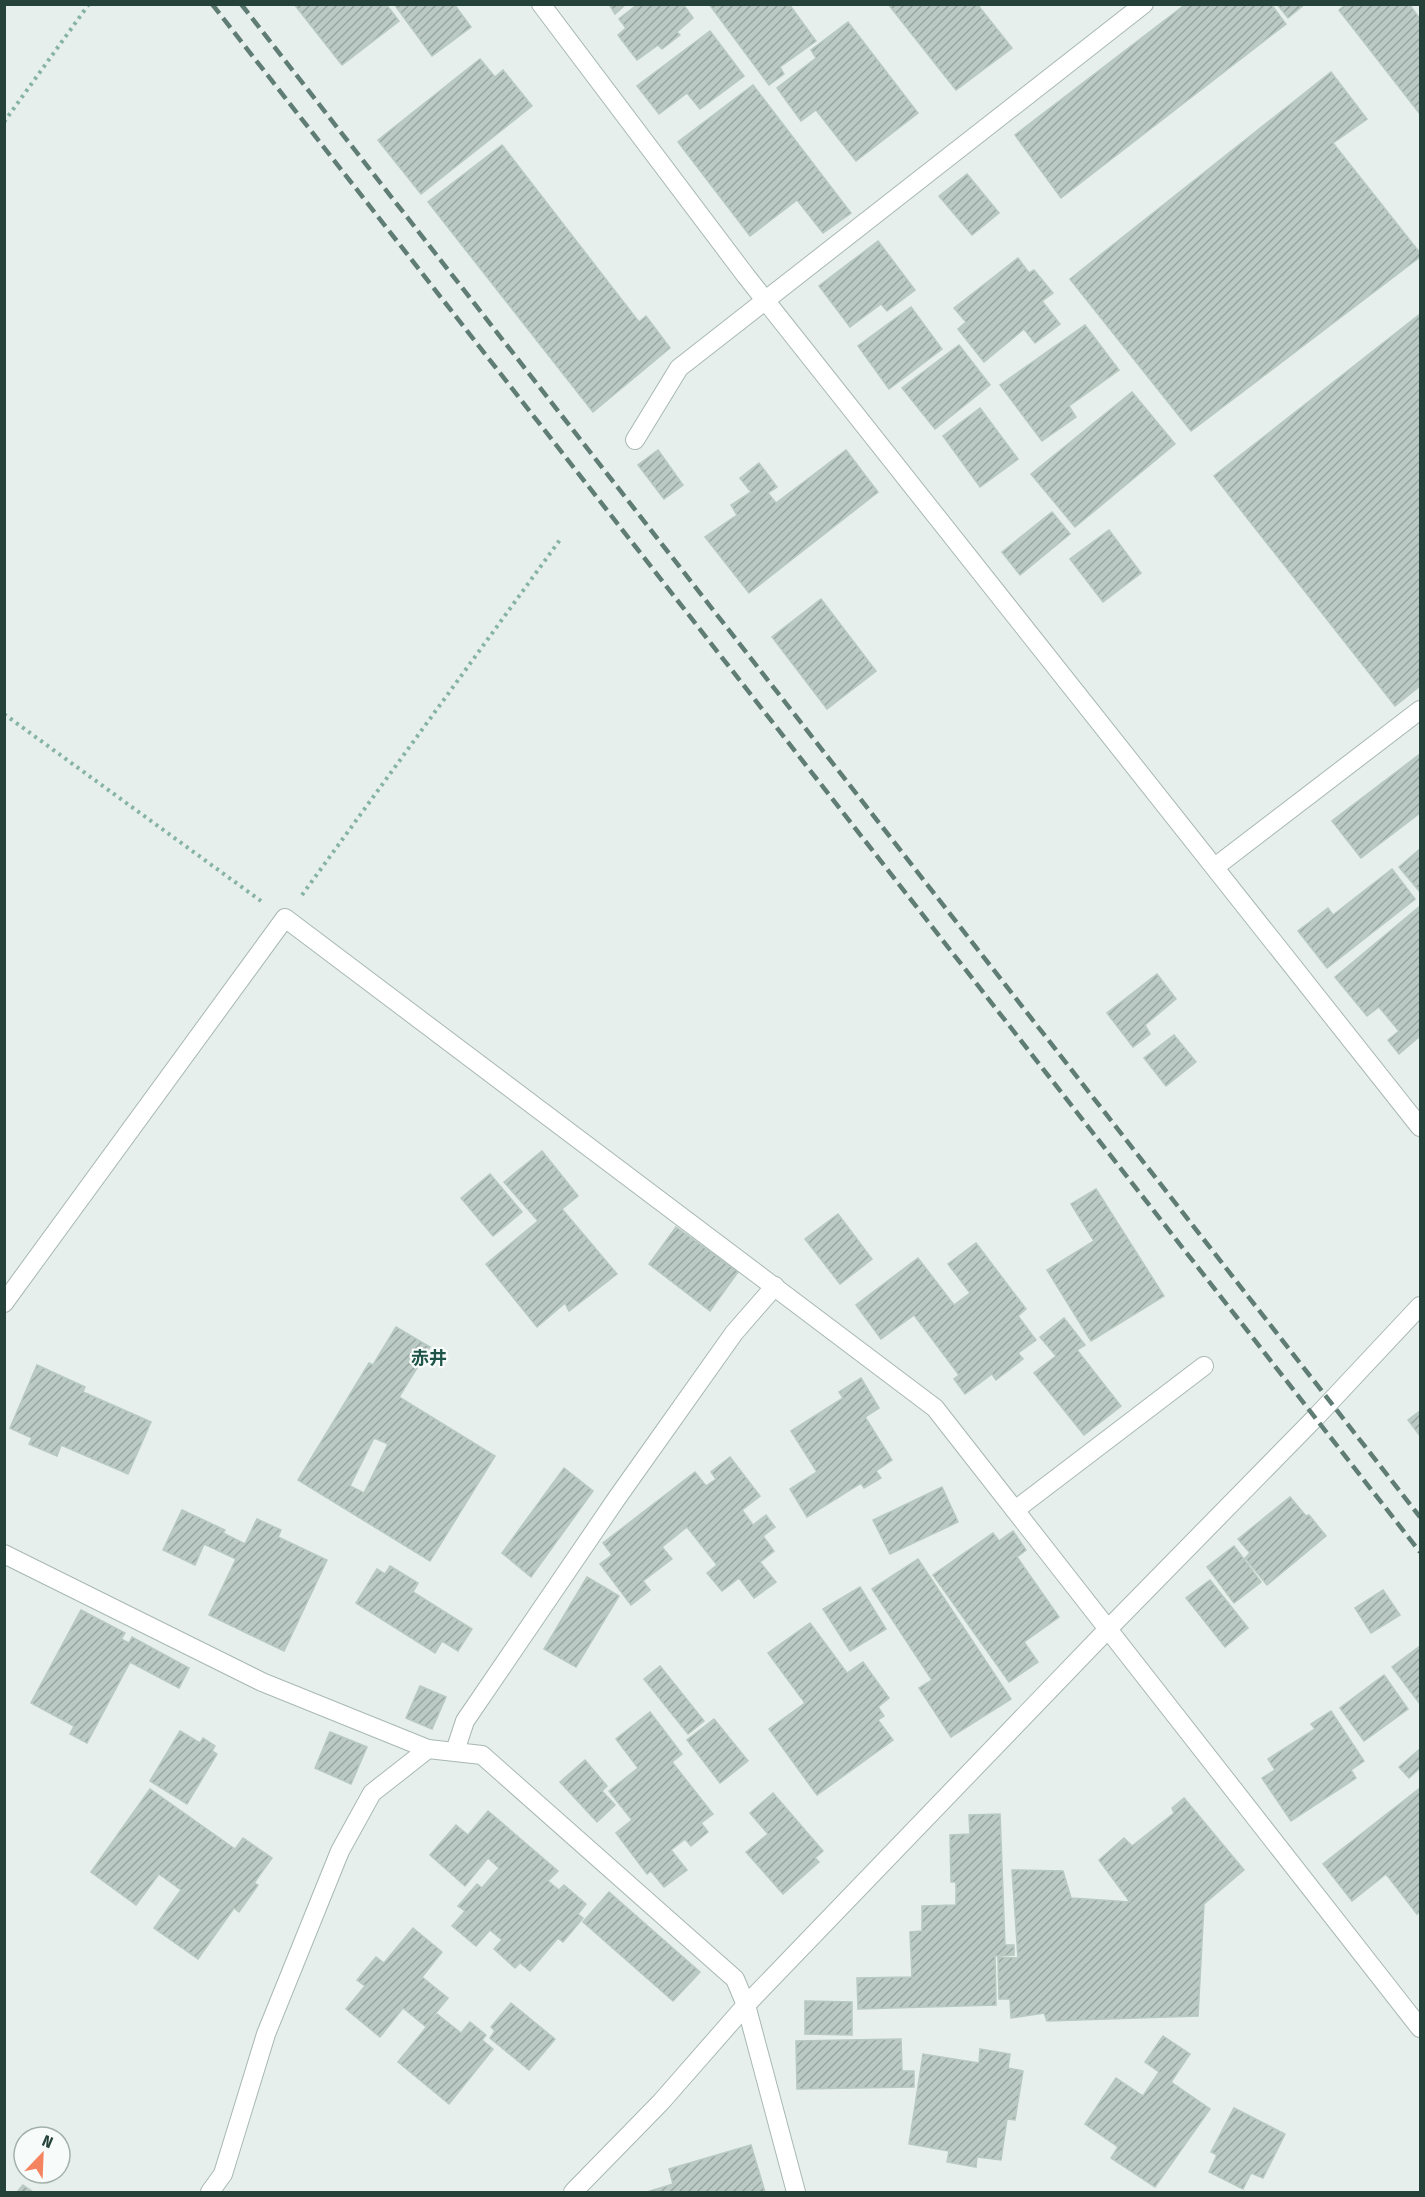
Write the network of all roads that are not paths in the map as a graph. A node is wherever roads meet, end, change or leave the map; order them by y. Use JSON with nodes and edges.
{"nodes":[{"id":1,"x":541,"y":4,"type":"edge"},
{"id":2,"x":1144,"y":4,"type":"edge"},
{"id":3,"x":766,"y":302,"type":"junction"},
{"id":4,"x":635,"y":440,"type":"dead end"},
{"id":5,"x":1420,"y":710,"type":"edge"},
{"id":6,"x":1215,"y":867,"type":"junction"},
{"id":7,"x":1420,"y":1127,"type":"edge"},
{"id":8,"x":775,"y":1286,"type":"junction"},
{"id":9,"x":4,"y":1303,"type":"edge"},
{"id":10,"x":1420,"y":1306,"type":"edge"},
{"id":11,"x":1204,"y":1366,"type":"dead end"},
{"id":12,"x":1015,"y":1510,"type":"junction"},
{"id":13,"x":4,"y":1554,"type":"edge"},
{"id":14,"x":1108,"y":1629,"type":"junction"},
{"id":15,"x":428,"y":1749,"type":"junction"},
{"id":16,"x":455,"y":1751,"type":"junction"},
{"id":17,"x":746,"y":2005,"type":"junction"},
{"id":18,"x":1420,"y":2028,"type":"edge"},
{"id":19,"x":210,"y":2193,"type":"edge"},
{"id":20,"x":573,"y":2193,"type":"edge"},
{"id":21,"x":796,"y":2193,"type":"edge"}],
"edges":[{"from":1,"to":3,"type":"street"},
{"from":2,"to":3,"type":"street"},
{"from":3,"to":4,"type":"street"},
{"from":3,"to":6,"type":"street"},
{"from":5,"to":6,"type":"street"},
{"from":6,"to":7,"type":"street"},
{"from":8,"to":9,"type":"street"},
{"from":8,"to":12,"type":"street"},
{"from":8,"to":16,"type":"street"},
{"from":10,"to":14,"type":"street"},
{"from":11,"to":12,"type":"street"},
{"from":12,"to":14,"type":"street"},
{"from":13,"to":15,"type":"street"},
{"from":14,"to":17,"type":"street"},
{"from":14,"to":18,"type":"street"},
{"from":15,"to":16,"type":"street"},
{"from":15,"to":19,"type":"street"},
{"from":16,"to":17,"type":"street"},
{"from":17,"to":20,"type":"street"},
{"from":17,"to":21,"type":"street"}]}
